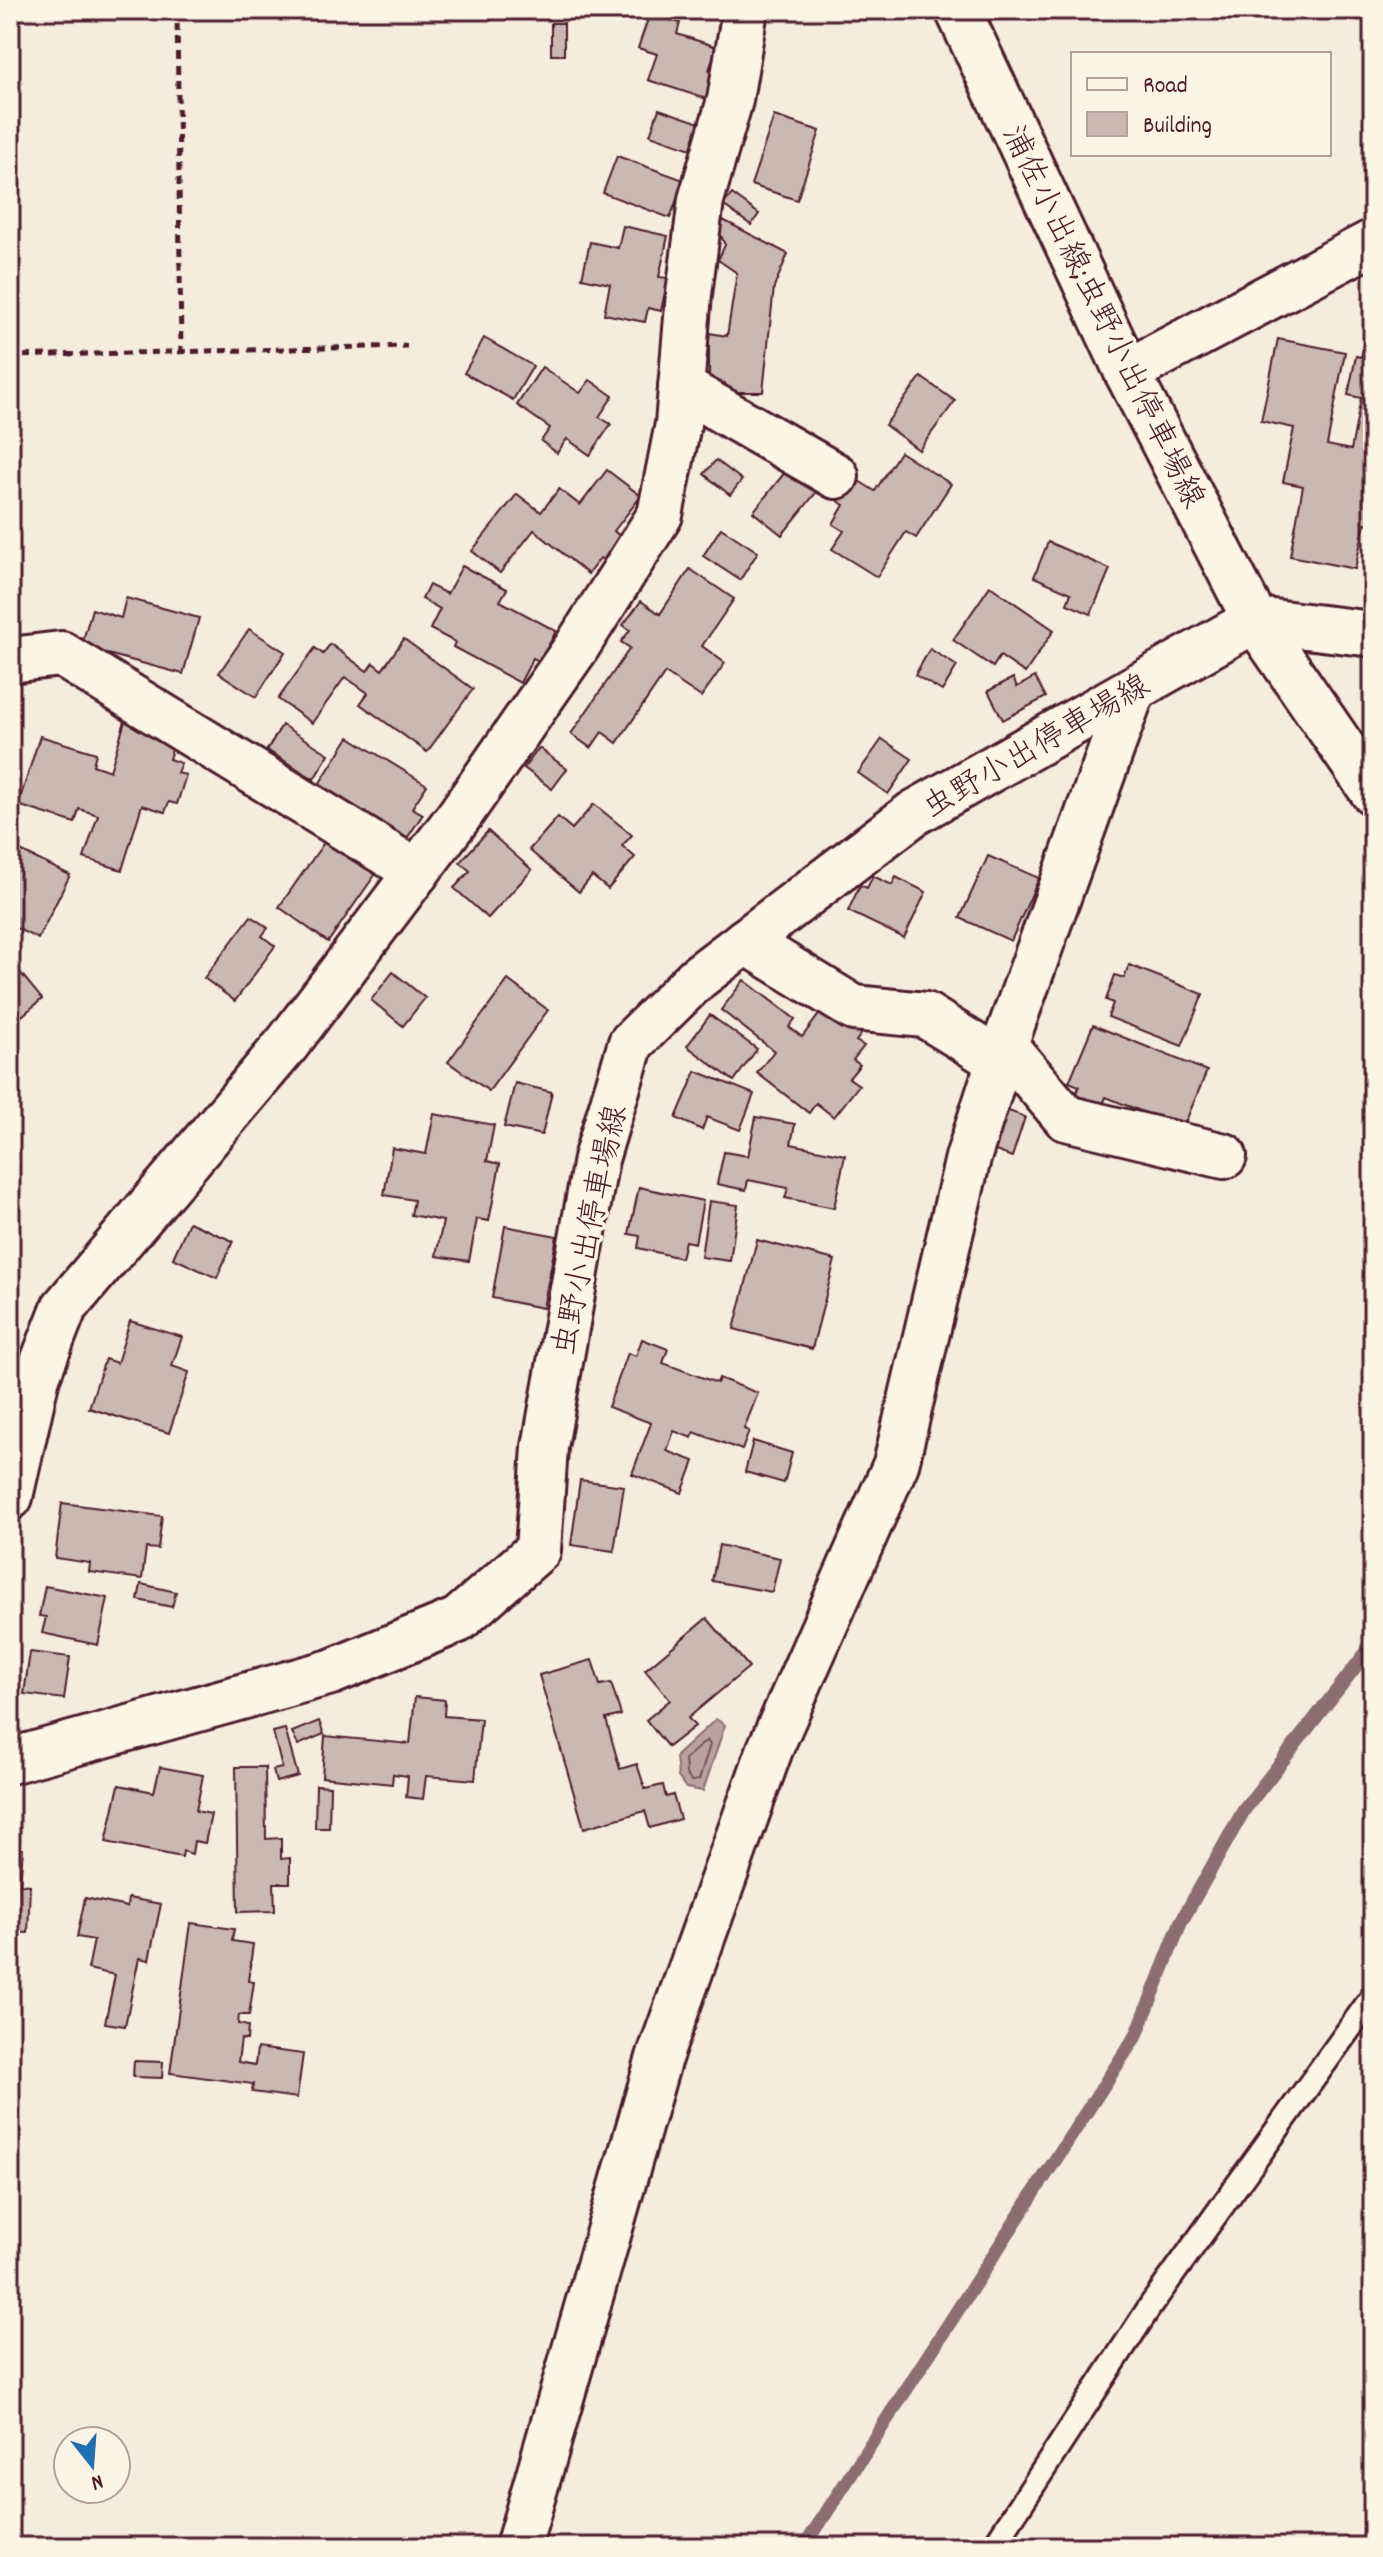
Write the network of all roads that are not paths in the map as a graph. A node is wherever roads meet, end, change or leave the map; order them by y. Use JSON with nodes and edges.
{"nodes":[{"id":1,"x":745,"y":10,"type":"edge"},
{"id":2,"x":958,"y":10,"type":"edge"},
{"id":3,"x":1373,"y":242,"type":"edge"},
{"id":4,"x":1127,"y":372,"type":"junction"},
{"id":5,"x":681,"y":387,"type":"junction"},
{"id":6,"x":836,"y":476,"type":"dead end"},
{"id":7,"x":1255,"y":620,"type":"junction"},
{"id":8,"x":1373,"y":634,"type":"edge"},
{"id":9,"x":10,"y":660,"type":"edge"},
{"id":10,"x":1133,"y":689,"type":"junction"},
{"id":11,"x":1373,"y":792,"type":"edge"},
{"id":12,"x":417,"y":872,"type":"junction"},
{"id":13,"x":745,"y":941,"type":"junction"},
{"id":14,"x":1002,"y":1054,"type":"junction"},
{"id":15,"x":1224,"y":1156,"type":"dead end"},
{"id":16,"x":10,"y":1497,"type":"edge"},
{"id":17,"x":10,"y":1761,"type":"edge"},
{"id":18,"x":1373,"y":1996,"type":"edge"},
{"id":19,"x":518,"y":2547,"type":"edge"},
{"id":20,"x":993,"y":2547,"type":"edge"}],
"edges":[{"from":1,"to":5,"type":"street"},
{"from":2,"to":4,"type":"street","name":"浦佐小出線;虫野小出停車場線"},
{"from":3,"to":4,"type":"street"},
{"from":4,"to":7,"type":"street","name":"浦佐小出線;虫野小出停車場線"},
{"from":5,"to":6,"type":"street"},
{"from":5,"to":12,"type":"street"},
{"from":7,"to":8,"type":"street"},
{"from":7,"to":10,"type":"street","name":"虫野小出停車場線"},
{"from":7,"to":11,"type":"street","name":"浦佐小出線;虫野小出停車場線"},
{"from":9,"to":12,"type":"street"},
{"from":10,"to":13,"type":"street","name":"虫野小出停車場線"},
{"from":10,"to":14,"type":"street"},
{"from":12,"to":16,"type":"street"},
{"from":13,"to":14,"type":"street"},
{"from":13,"to":17,"type":"street","name":"虫野小出停車場線"},
{"from":14,"to":15,"type":"street"},
{"from":14,"to":19,"type":"street"},
{"from":18,"to":20,"type":"lane"}]}
